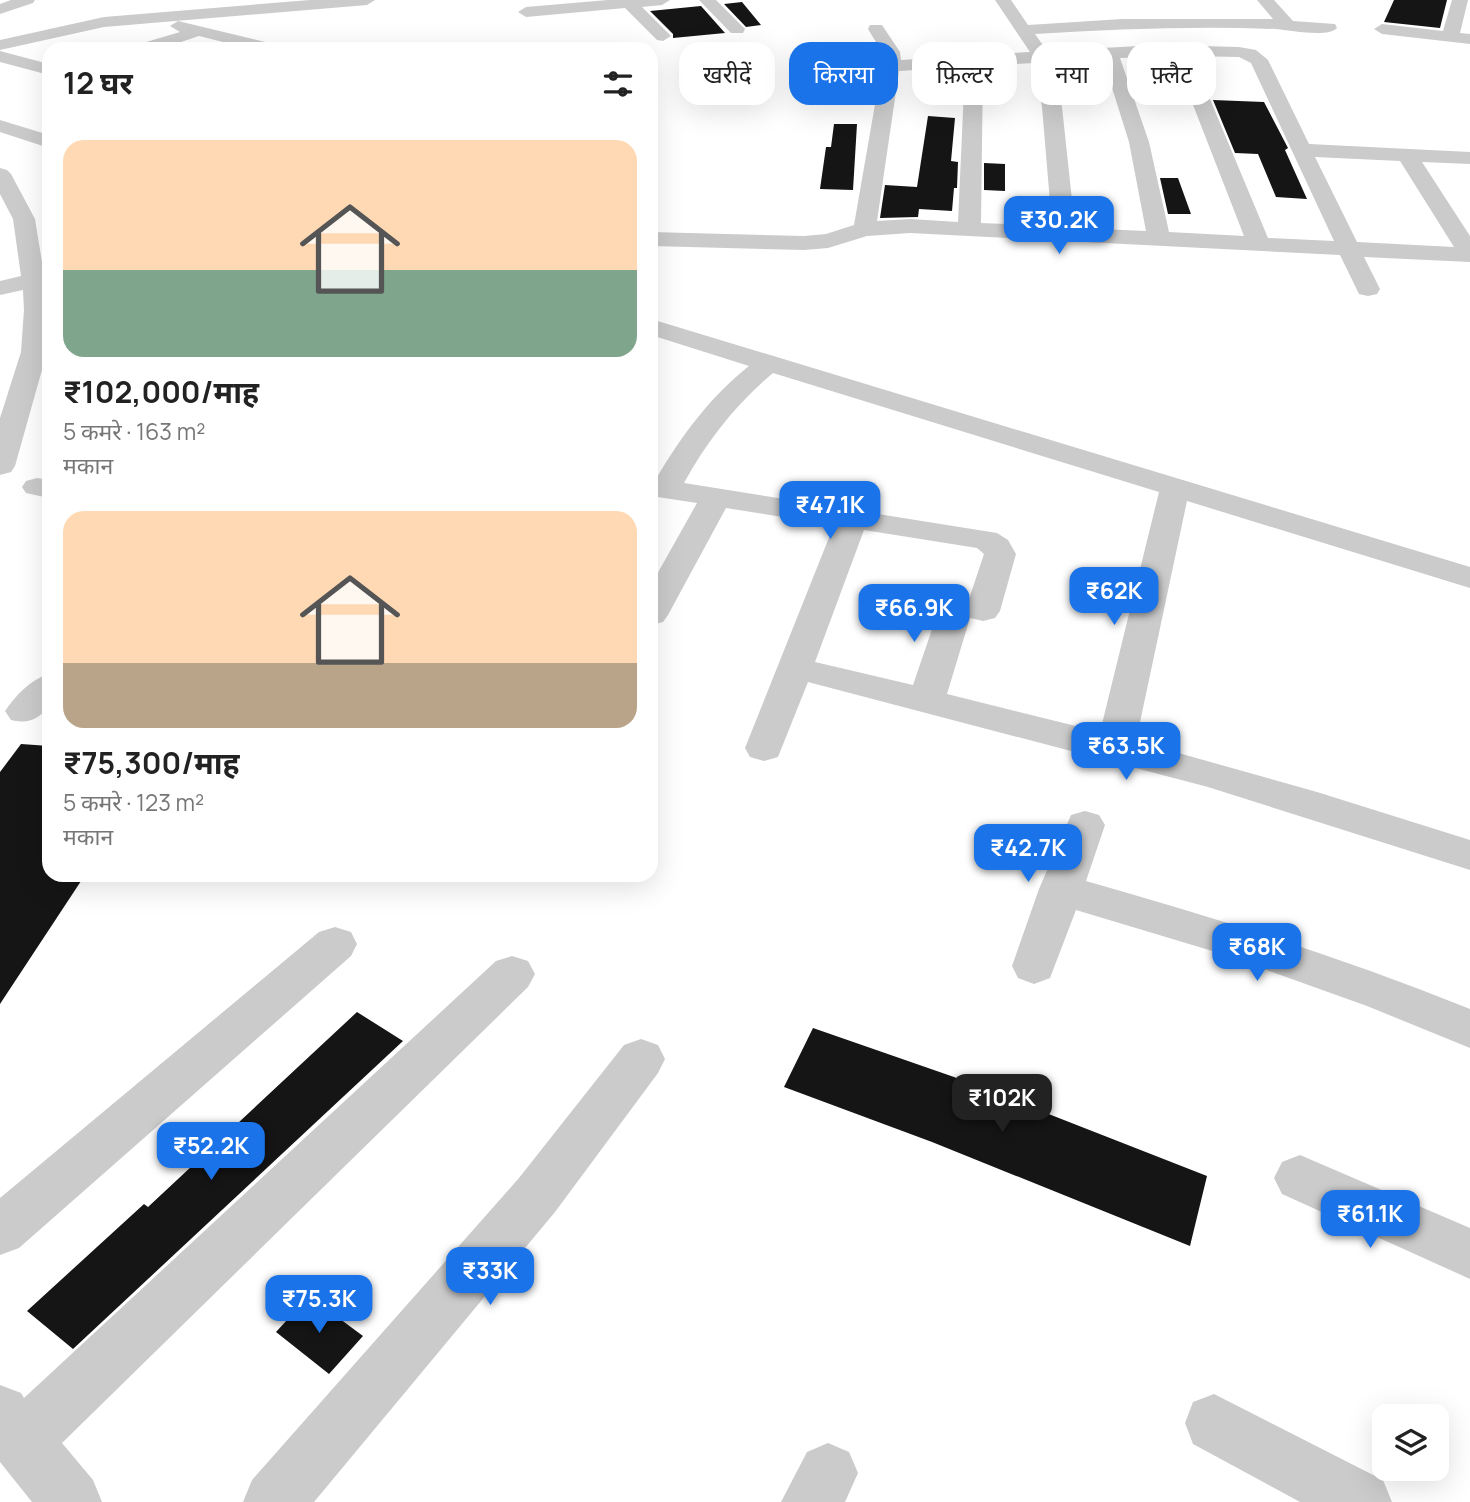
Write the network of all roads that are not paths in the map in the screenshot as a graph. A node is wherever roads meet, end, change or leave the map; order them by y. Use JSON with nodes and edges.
{"nodes":[{"id":1,"x":27,"y":0,"type":"edge"},
{"id":2,"x":366,"y":0,"type":"edge"},
{"id":3,"x":662,"y":0,"type":"edge"},
{"id":4,"x":707,"y":0,"type":"edge"},
{"id":5,"x":1003,"y":0,"type":"edge"},
{"id":6,"x":1265,"y":0,"type":"edge"},
{"id":7,"x":1460,"y":0,"type":"edge"},
{"id":8,"x":627,"y":1,"type":"edge"},
{"id":9,"x":1141,"y":8,"type":"dead end"},
{"id":10,"x":1208,"y":8,"type":"dead end"},
{"id":11,"x":0,"y":9,"type":"edge"},
{"id":12,"x":559,"y":9,"type":"junction"},
{"id":13,"x":1076,"y":9,"type":"dead end"},
{"id":14,"x":526,"y":12,"type":"dead end"},
{"id":15,"x":1152,"y":24,"type":"junction"},
{"id":16,"x":1223,"y":25,"type":"junction"},
{"id":17,"x":1283,"y":25,"type":"junction"},
{"id":18,"x":1088,"y":26,"type":"junction"},
{"id":19,"x":1329,"y":28,"type":"dead end"},
{"id":20,"x":579,"y":29,"type":"dead end"},
{"id":21,"x":737,"y":29,"type":"dead end"},
{"id":22,"x":876,"y":29,"type":"dead end"},
{"id":23,"x":1382,"y":29,"type":"dead end"},
{"id":24,"x":1023,"y":30,"type":"junction"},
{"id":25,"x":199,"y":31,"type":"junction"},
{"id":26,"x":663,"y":36,"type":"dead end"},
{"id":27,"x":1451,"y":37,"type":"junction"},
{"id":28,"x":1470,"y":39,"type":"edge"},
{"id":29,"x":54,"y":42,"type":"edge"},
{"id":30,"x":164,"y":42,"type":"edge"},
{"id":31,"x":238,"y":42,"type":"edge"},
{"id":32,"x":884,"y":42,"type":"edge"},
{"id":33,"x":1031,"y":42,"type":"edge"},
{"id":34,"x":0,"y":45,"type":"edge"},
{"id":35,"x":42,"y":45,"type":"edge"},
{"id":36,"x":1216,"y":52,"type":"edge"},
{"id":37,"x":0,"y":55,"type":"edge"},
{"id":38,"x":1113,"y":62,"type":"edge"},
{"id":39,"x":42,"y":68,"type":"edge"},
{"id":40,"x":884,"y":105,"type":"edge"},
{"id":41,"x":973,"y":105,"type":"edge"},
{"id":42,"x":1052,"y":105,"type":"edge"},
{"id":43,"x":1203,"y":105,"type":"edge"},
{"id":44,"x":0,"y":126,"type":"edge"},
{"id":45,"x":42,"y":139,"type":"edge"},
{"id":46,"x":42,"y":139,"type":"edge"},
{"id":47,"x":1303,"y":150,"type":"junction"},
{"id":48,"x":1407,"y":155,"type":"junction"},
{"id":49,"x":0,"y":157,"type":"edge"},
{"id":50,"x":1470,"y":158,"type":"edge"},
{"id":51,"x":0,"y":174,"type":"edge"},
{"id":52,"x":37,"y":225,"type":"edge"},
{"id":53,"x":865,"y":229,"type":"junction"},
{"id":54,"x":969,"y":230,"type":"junction"},
{"id":55,"x":1063,"y":234,"type":"junction"},
{"id":56,"x":658,"y":239,"type":"edge"},
{"id":57,"x":1160,"y":239,"type":"junction"},
{"id":58,"x":1259,"y":244,"type":"junction"},
{"id":59,"x":1350,"y":249,"type":"junction"},
{"id":60,"x":1470,"y":255,"type":"edge"},
{"id":61,"x":34,"y":280,"type":"junction"},
{"id":62,"x":0,"y":288,"type":"edge"},
{"id":63,"x":1367,"y":289,"type":"dead end"},
{"id":64,"x":658,"y":330,"type":"edge"},
{"id":65,"x":30,"y":366,"type":"junction"},
{"id":66,"x":0,"y":370,"type":"edge"},
{"id":67,"x":756,"y":373,"type":"junction"},
{"id":68,"x":10,"y":406,"type":"edge"},
{"id":69,"x":0,"y":466,"type":"edge"},
{"id":70,"x":658,"y":488,"type":"edge"},
{"id":71,"x":716,"y":497,"type":"junction"},
{"id":72,"x":1172,"y":502,"type":"junction"},
{"id":73,"x":853,"y":518,"type":"junction"},
{"id":74,"x":1470,"y":578,"type":"edge"},
{"id":75,"x":658,"y":602,"type":"edge"},
{"id":76,"x":795,"y":668,"type":"junction"},
{"id":77,"x":42,"y":693,"type":"edge"},
{"id":78,"x":926,"y":700,"type":"junction"},
{"id":79,"x":23,"y":711,"type":"dead end"},
{"id":80,"x":764,"y":748,"type":"dead end"},
{"id":81,"x":1115,"y":748,"type":"junction"},
{"id":82,"x":1085,"y":825,"type":"dead end"},
{"id":83,"x":1470,"y":855,"type":"edge"},
{"id":84,"x":1060,"y":889,"type":"junction"},
{"id":85,"x":335,"y":944,"type":"dead end"},
{"id":86,"x":1034,"y":966,"type":"dead end"},
{"id":87,"x":512,"y":974,"type":"dead end"},
{"id":88,"x":1470,"y":1029,"type":"edge"},
{"id":89,"x":641,"y":1059,"type":"dead end"},
{"id":90,"x":1300,"y":1178,"type":"dead end"},
{"id":91,"x":0,"y":1231,"type":"edge"},
{"id":92,"x":1470,"y":1254,"type":"edge"},
{"id":93,"x":1214,"y":1423,"type":"dead end"},
{"id":94,"x":11,"y":1427,"type":"edge"},
{"id":95,"x":71,"y":1502,"type":"edge"},
{"id":96,"x":274,"y":1502,"type":"edge"},
{"id":97,"x":1361,"y":1502,"type":"edge"}],
"edges":[{"from":1,"to":11,"type":"street"},
{"from":2,"to":34,"type":"street"},
{"from":3,"to":8,"type":"street"},
{"from":4,"to":21,"type":"street"},
{"from":5,"to":24,"type":"street"},
{"from":6,"to":17,"type":"street"},
{"from":7,"to":27,"type":"street"},
{"from":8,"to":12,"type":"street"},
{"from":8,"to":26,"type":"street"},
{"from":9,"to":15,"type":"street"},
{"from":10,"to":16,"type":"street"},
{"from":12,"to":14,"type":"street"},
{"from":12,"to":20,"type":"street"},
{"from":13,"to":18,"type":"street"},
{"from":15,"to":16,"type":"street"},
{"from":15,"to":18,"type":"street"},
{"from":16,"to":17,"type":"street"},
{"from":17,"to":19,"type":"street"},
{"from":18,"to":24,"type":"street"},
{"from":22,"to":32,"type":"street"},
{"from":23,"to":27,"type":"street"},
{"from":24,"to":33,"type":"street"},
{"from":25,"to":29,"type":"street"},
{"from":25,"to":30,"type":"street"},
{"from":25,"to":31,"type":"street"},
{"from":27,"to":28,"type":"street"},
{"from":35,"to":37,"type":"street"},
{"from":36,"to":47,"type":"street"},
{"from":37,"to":39,"type":"street"},
{"from":38,"to":57,"type":"street"},
{"from":40,"to":53,"type":"street"},
{"from":41,"to":54,"type":"street"},
{"from":42,"to":55,"type":"street"},
{"from":43,"to":58,"type":"street"},
{"from":44,"to":45,"type":"street"},
{"from":46,"to":49,"type":"street"},
{"from":47,"to":48,"type":"street"},
{"from":47,"to":59,"type":"street"},
{"from":48,"to":50,"type":"street"},
{"from":48,"to":60,"type":"street"},
{"from":51,"to":52,"type":"street"},
{"from":52,"to":61,"type":"street"},
{"from":53,"to":54,"type":"street"},
{"from":53,"to":56,"type":"street"},
{"from":54,"to":55,"type":"street"},
{"from":55,"to":57,"type":"street"},
{"from":57,"to":58,"type":"street"},
{"from":58,"to":59,"type":"street"},
{"from":59,"to":60,"type":"street"},
{"from":59,"to":63,"type":"street"},
{"from":61,"to":62,"type":"street"},
{"from":61,"to":65,"type":"street"},
{"from":64,"to":67,"type":"street"},
{"from":65,"to":66,"type":"street"},
{"from":65,"to":68,"type":"street"},
{"from":67,"to":70,"type":"street"},
{"from":67,"to":72,"type":"street"},
{"from":68,"to":69,"type":"street"},
{"from":70,"to":71,"type":"street"},
{"from":71,"to":73,"type":"street"},
{"from":71,"to":75,"type":"street"},
{"from":72,"to":74,"type":"street"},
{"from":72,"to":81,"type":"street"},
{"from":73,"to":76,"type":"street"},
{"from":73,"to":78,"type":"street"},
{"from":76,"to":78,"type":"street"},
{"from":76,"to":80,"type":"street"},
{"from":77,"to":79,"type":"street"},
{"from":78,"to":81,"type":"street"},
{"from":81,"to":83,"type":"street"},
{"from":82,"to":84,"type":"street"},
{"from":84,"to":86,"type":"street"},
{"from":84,"to":88,"type":"street"},
{"from":85,"to":91,"type":"street"},
{"from":87,"to":94,"type":"street"},
{"from":89,"to":96,"type":"street"},
{"from":90,"to":92,"type":"street"},
{"from":93,"to":97,"type":"street"},
{"from":94,"to":95,"type":"street"}]}
